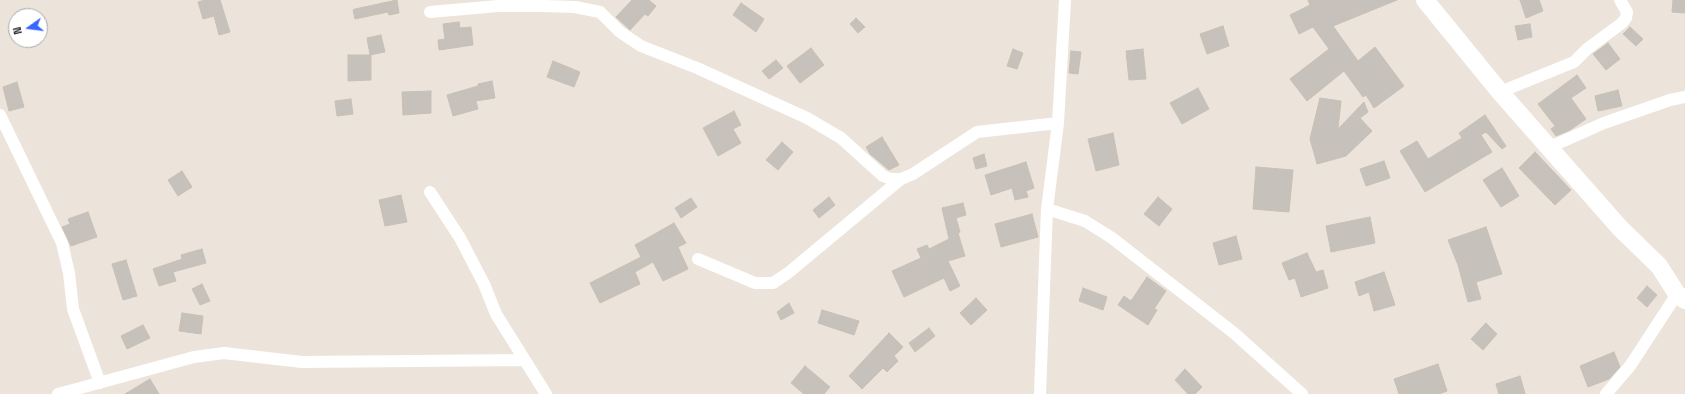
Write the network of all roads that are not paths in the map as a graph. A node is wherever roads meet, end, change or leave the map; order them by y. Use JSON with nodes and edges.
{"nodes":[{"id":1,"x":1066,"y":0,"type":"edge"},
{"id":2,"x":1425,"y":0,"type":"edge"},
{"id":3,"x":1620,"y":0,"type":"edge"},
{"id":4,"x":430,"y":12,"type":"dead end"},
{"id":5,"x":1500,"y":92,"type":"junction"},
{"id":6,"x":1685,"y":97,"type":"edge"},
{"id":7,"x":0,"y":115,"type":"edge"},
{"id":8,"x":1058,"y":123,"type":"junction"},
{"id":9,"x":1550,"y":147,"type":"junction"},
{"id":10,"x":901,"y":179,"type":"junction"},
{"id":11,"x":430,"y":192,"type":"dead end"},
{"id":12,"x":1047,"y":208,"type":"junction"},
{"id":13,"x":698,"y":259,"type":"dead end"},
{"id":14,"x":1681,"y":297,"type":"edge"},
{"id":15,"x":524,"y":360,"type":"junction"},
{"id":16,"x":100,"y":383,"type":"junction"},
{"id":17,"x":58,"y":394,"type":"edge"},
{"id":18,"x":546,"y":394,"type":"edge"},
{"id":19,"x":1040,"y":394,"type":"edge"},
{"id":20,"x":1302,"y":394,"type":"edge"},
{"id":21,"x":1606,"y":394,"type":"edge"}],
"edges":[{"from":1,"to":8,"type":"street"},
{"from":2,"to":5,"type":"main road"},
{"from":3,"to":5,"type":"street"},
{"from":4,"to":10,"type":"street"},
{"from":5,"to":9,"type":"main road"},
{"from":6,"to":9,"type":"street"},
{"from":7,"to":16,"type":"street"},
{"from":8,"to":10,"type":"street"},
{"from":8,"to":12,"type":"street"},
{"from":9,"to":14,"type":"main road"},
{"from":10,"to":13,"type":"street"},
{"from":11,"to":15,"type":"street"},
{"from":12,"to":19,"type":"street"},
{"from":12,"to":20,"type":"street"},
{"from":14,"to":21,"type":"street"},
{"from":15,"to":16,"type":"street"},
{"from":15,"to":18,"type":"street"},
{"from":16,"to":17,"type":"street"}]}
